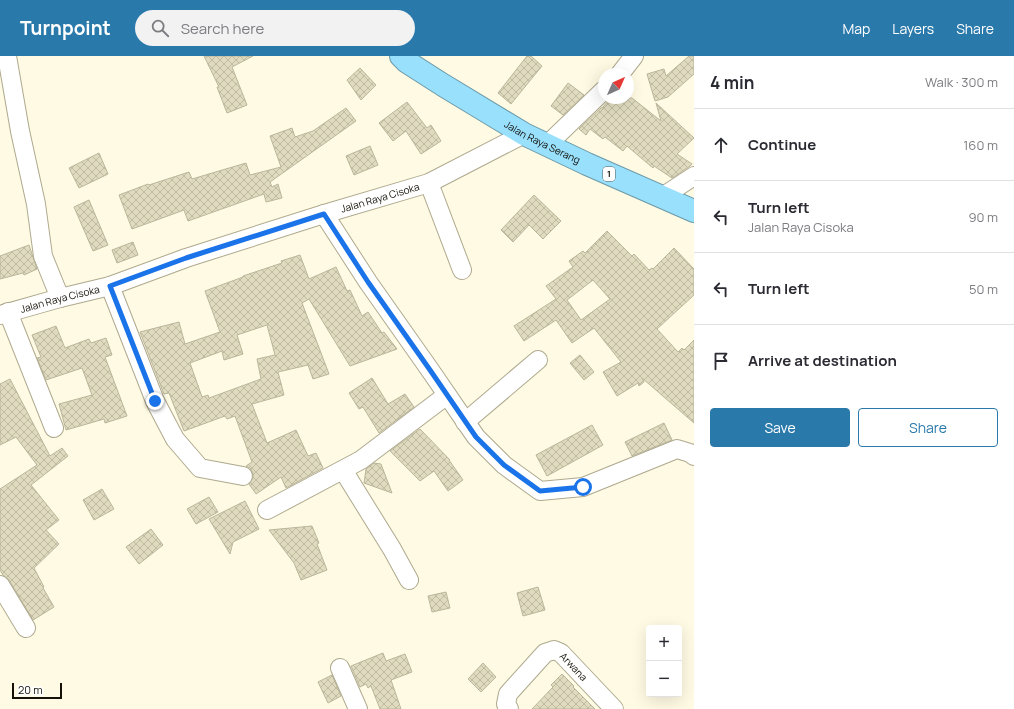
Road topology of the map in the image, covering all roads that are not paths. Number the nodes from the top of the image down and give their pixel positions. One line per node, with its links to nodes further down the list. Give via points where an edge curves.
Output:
1 (7, 56): 15 (street, via 36,204 43,256)
2 (401, 56): 6 (highway, Jalan Raya Serang / 1)
3 (634, 56): 4 (street)
4 (625, 68)
5 (598, 96): 7 (street)
6 (524, 134): 7 (highway, Jalan Raya Serang / 1); 9 (street, Jalan Raya Cisoka)
7 (547, 145): 10 (highway, Jalan Raya Serang / 1)
8 (694, 176): 10 (street)
9 (429, 183): 12 (street, Jalan Raya Cisoka); 13 (street)
10 (662, 197): 11 (highway, Jalan Raya Serang / 1)
11 (694, 211)
12 (324, 214): 14 (street, Jalan Raya Cisoka, via 186,258); 18 (street)
13 (462, 270)
14 (110, 286): 15 (street, Jalan Raya Cisoka); 23 (street, via 155,401 174,440 200,468)
15 (60, 298): 16 (street, Jalan Raya Cisoka)
16 (4, 313): 20 (street)
17 (538, 360): 19 (street)
18 (447, 395): 19 (street); 22 (street, via 372,453)
19 (465, 422): 21 (street, via 504,465 540,491 583,487 677,449)
20 (54, 428)
21 (693, 453)
22 (343, 470): 24 (street); 25 (street)
23 (243, 476)
24 (267, 510)
25 (409, 580)
26 (0, 585): 27 (street)
27 (26, 628)
28 (340, 668): 29 (street)
29 (358, 709)
30 (509, 709): 31 (street, Arwana, via 506,704 508,694 545,653 554,650 561,653)
31 (614, 709)

